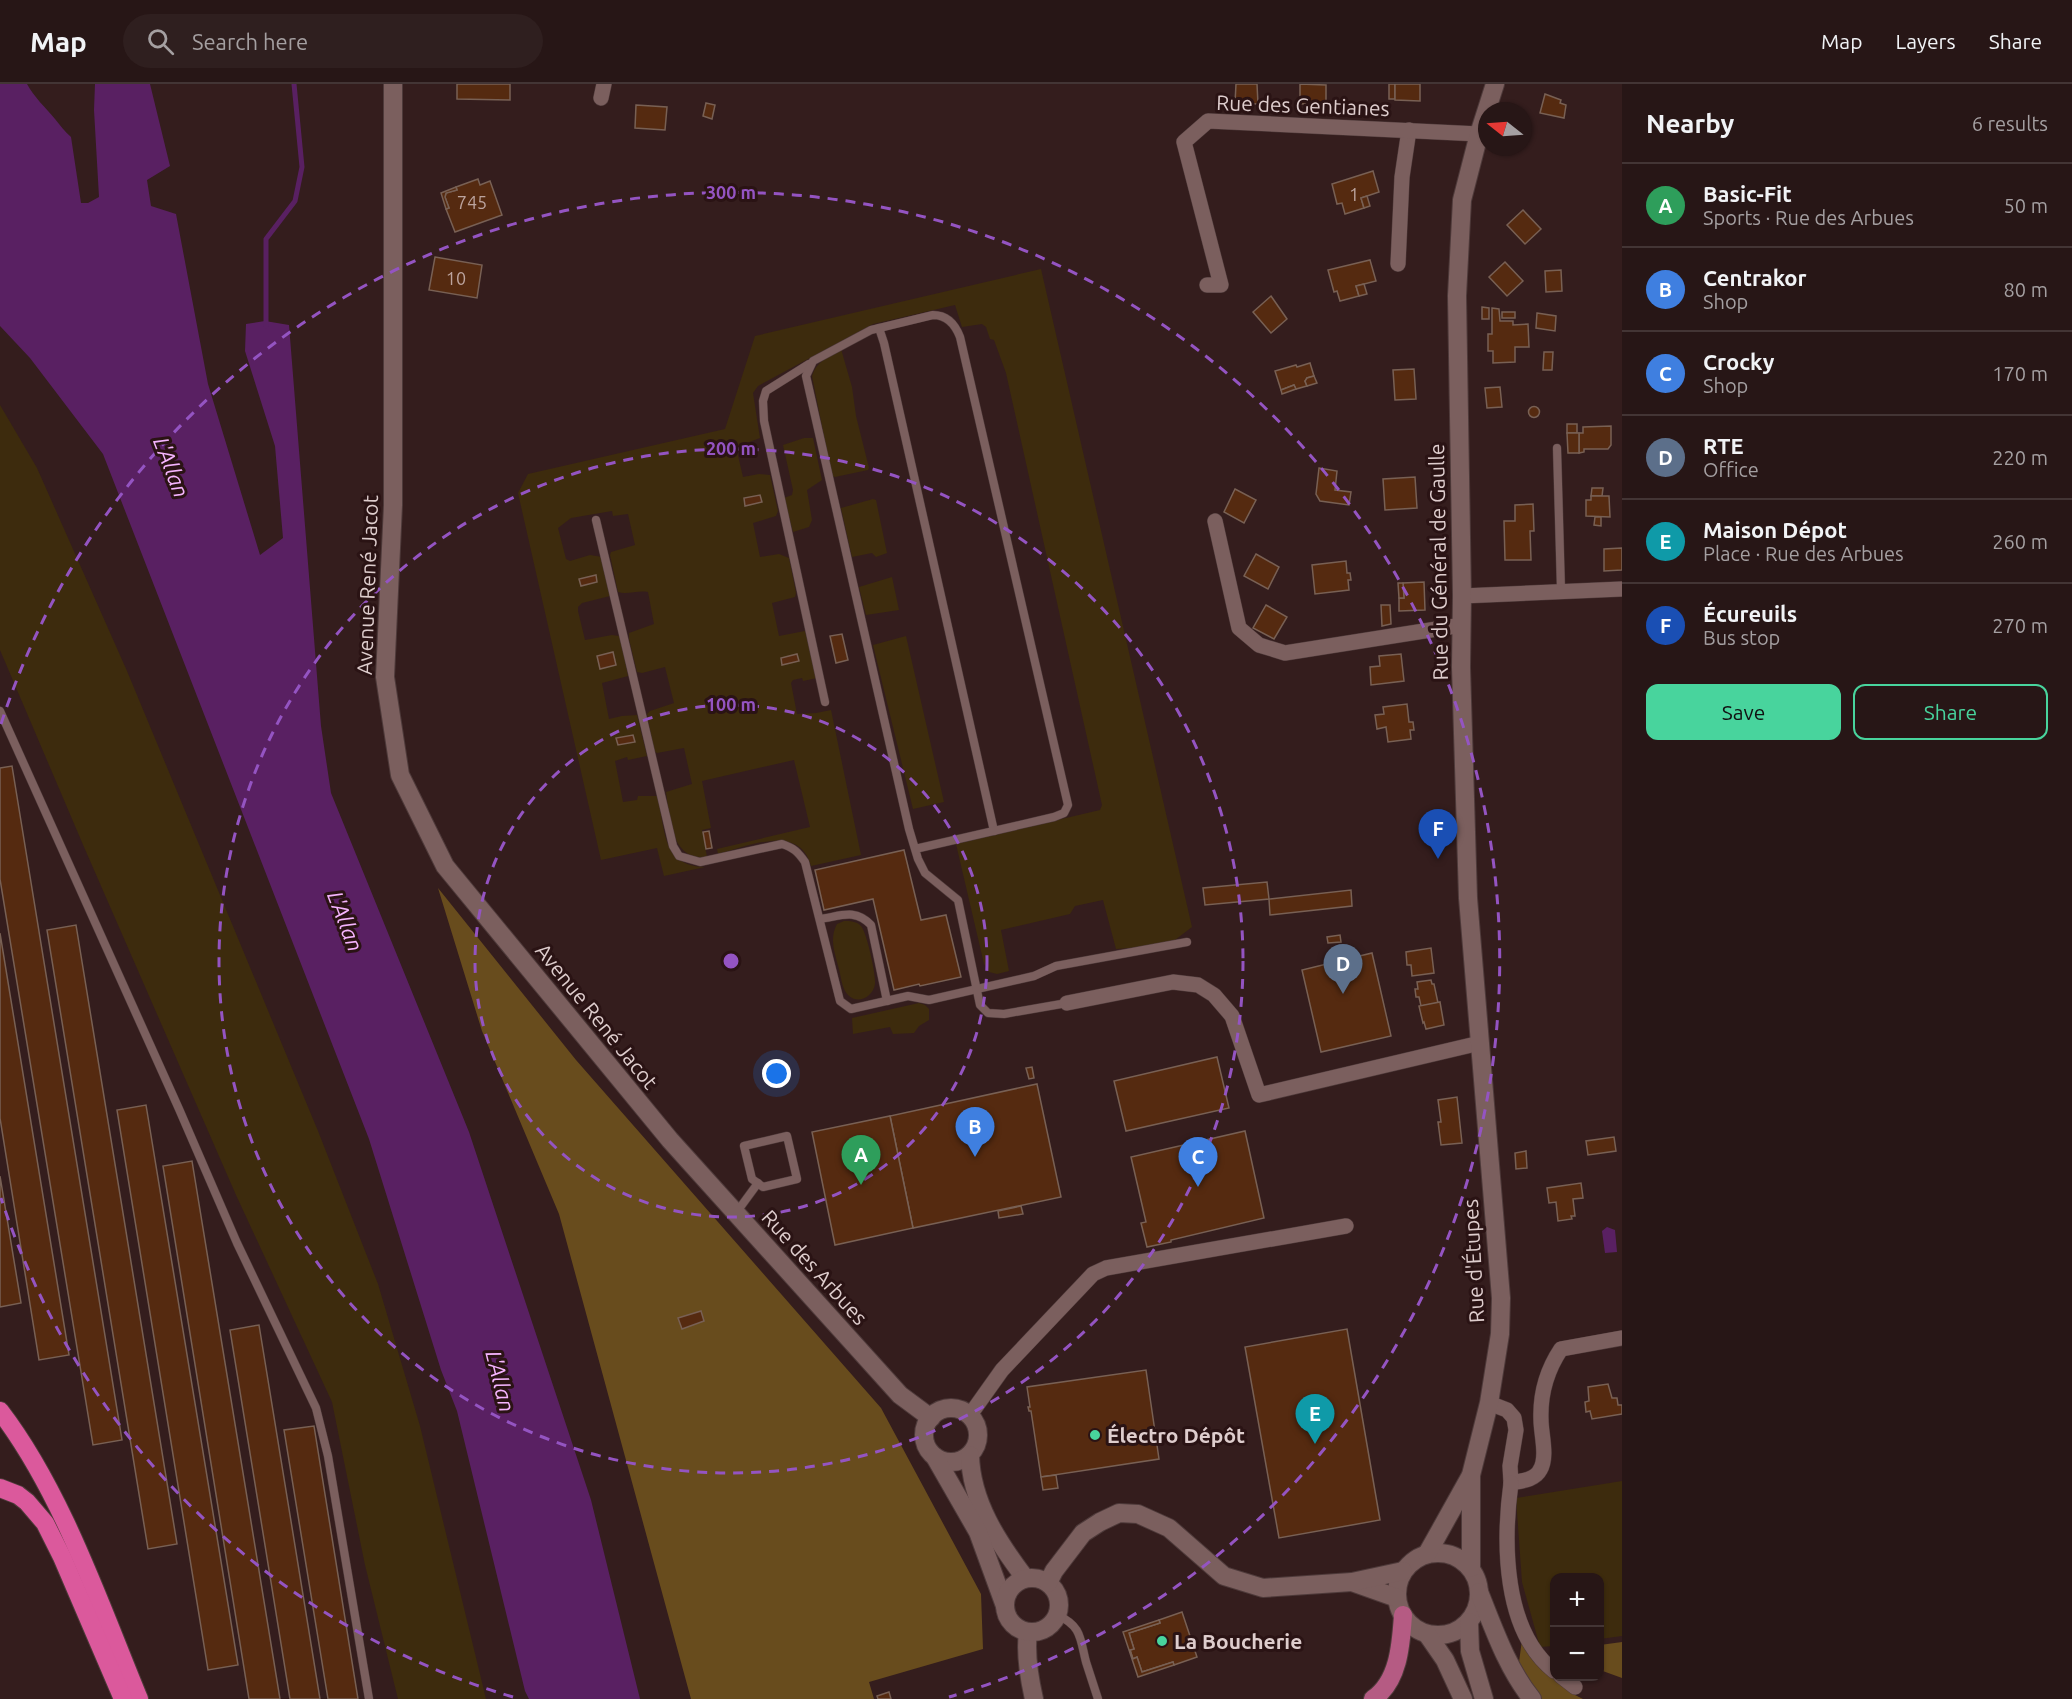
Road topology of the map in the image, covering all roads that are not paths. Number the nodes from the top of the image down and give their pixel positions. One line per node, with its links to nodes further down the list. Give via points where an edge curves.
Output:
1 (393, 84): 28 (main road, Avenue René Jacot, via 393,506 385,677 400,775 445,866)
2 (1495, 84): 3 (main road, Rue du Général de Gaulle)
3 (1489, 102)
4 (1410, 130): 5 (street, Rue des Gentianes); 7 (street, Rue des Gentianes, via 1402,177); 8 (street, Rue des Gentianes, via 1208,121 1184,142 1221,285)
5 (1478, 134)
6 (1478, 138): 16 (main road, Rue du Général de Gaulle, via 1462,200 1457,296)
7 (1398, 264)
8 (1207, 285)
9 (879, 328): 10 (lane); 20 (lane); 20 (lane, via 933,315 940,315 956,326 1068,805 1064,813 1054,817)
10 (813, 361): 18 (lane, via 766,392 763,401 764,421); 21 (lane, via 806,376)
11 (1557, 448): 15 (lane)
12 (596, 520): 22 (lane, via 673,846 679,856 700,862 782,844 792,848 805,862)
13 (1215, 521): 17 (street, via 1239,628 1259,645 1285,653)
14 (1622, 589): 15 (street)
15 (1561, 590): 16 (street)
16 (1462, 596): 17 (main road, Rue du Général de Gaulle)
17 (1462, 625): 27 (main road, Rue du Général de Gaulle, via 1468,898)
18 (825, 702)
19 (0, 711): 60 (lane, via 237,1243 316,1408 328,1456)
20 (994, 831): 21 (lane)
21 (915, 849): 24 (lane, via 925,873 958,900)
22 (820, 920): 25 (lane, via 852,914 862,916 871,925); 25 (lane, via 840,1001 851,1009)
23 (1187, 942): 24 (lane, via 1056,966 1034,976)
24 (976, 990): 25 (lane, via 929,1000 908,996); 26 (lane, via 980,1005 988,1013 1004,1014)
25 (887, 1001)
26 (1067, 1003): 27 (street, via 1173,982 1198,985 1214,995 1233,1016 1259,1095)
27 (1480, 1043): 33 (main road, Rue d'Étupes, via 1501,1298 1500,1334)
28 (670, 1140): 30 (main road, Rue des Arbues)
29 (758, 1183): 29 (lane, via 752,1179 744,1146 787,1136 797,1179 763,1187); 30 (lane)
30 (736, 1213): 36 (main road, Rue des Arbues, via 900,1395)
31 (1346, 1226): 35 (street, via 1106,1268 1093,1274 1002,1370)
32 (1622, 1338): 40 (street, via 1561,1349 1544,1386 1540,1470 1531,1478)
33 (1489, 1403): 39 (main road, Rue d'Étupes); 40 (street, via 1507,1410 1514,1418)
34 (0, 1411): 59 (highway, via 16,1431 59,1509)
35 (969, 1415): 36 (main road, via 950,1408); 37 (main road, via 975,1422 978,1440)
36 (931, 1418): 38 (main road, via 924,1434)
37 (970, 1455): 38 (main road, via 953,1462); 45 (main road, via 970,1468 991,1527)
38 (935, 1457): 49 (main road, via 978,1532)
39 (1471, 1475): 42 (main road, Rue d'Étupes); 43 (main road, Rue d'Étupes)
40 (1511, 1483): 55 (street, via 1507,1550 1512,1597 1526,1636)
41 (0, 1488): 58 (highway, via 18,1495 45,1523)
42 (1427, 1554): 43 (main road, via 1451,1554); 44 (main road)
43 (1471, 1568): 48 (main road)
44 (1403, 1571): 47 (main road); 50 (main road, via 1398,1584)
45 (1025, 1578): 46 (main road); 49 (main road, via 1010,1588)
46 (1048, 1582): 47 (main road, via 1083,1533 1119,1513 1138,1514 1169,1528 1224,1576 1263,1588); 51 (main road, via 1059,1597)
47 (1352, 1582): 50 (main road)
48 (1479, 1592): 52 (main road, via 1479,1603); 66 (main road, via 1518,1682)
49 (1005, 1606): 53 (main road, via 1012,1623)
50 (1400, 1606): 54 (main road, via 1409,1623); 63 (main road, via 1401,1644 1395,1669 1383,1692)
51 (1058, 1616): 53 (main road, via 1045,1629); 62 (lane, via 1081,1635)
52 (1469, 1622): 54 (main road, via 1449,1634); 65 (main road, via 1470,1651)
53 (1028, 1632): 61 (main road, via 1026,1645)
54 (1427, 1634): 64 (main road)
55 (1550, 1668)
56 (1566, 1681): 57 (street)
57 (1575, 1688)
58 (123, 1699)
59 (139, 1699)
60 (369, 1699)
61 (1035, 1699)
62 (1098, 1699)
63 (1373, 1699)
64 (1463, 1699)
65 (1484, 1699)
66 (1532, 1699)

